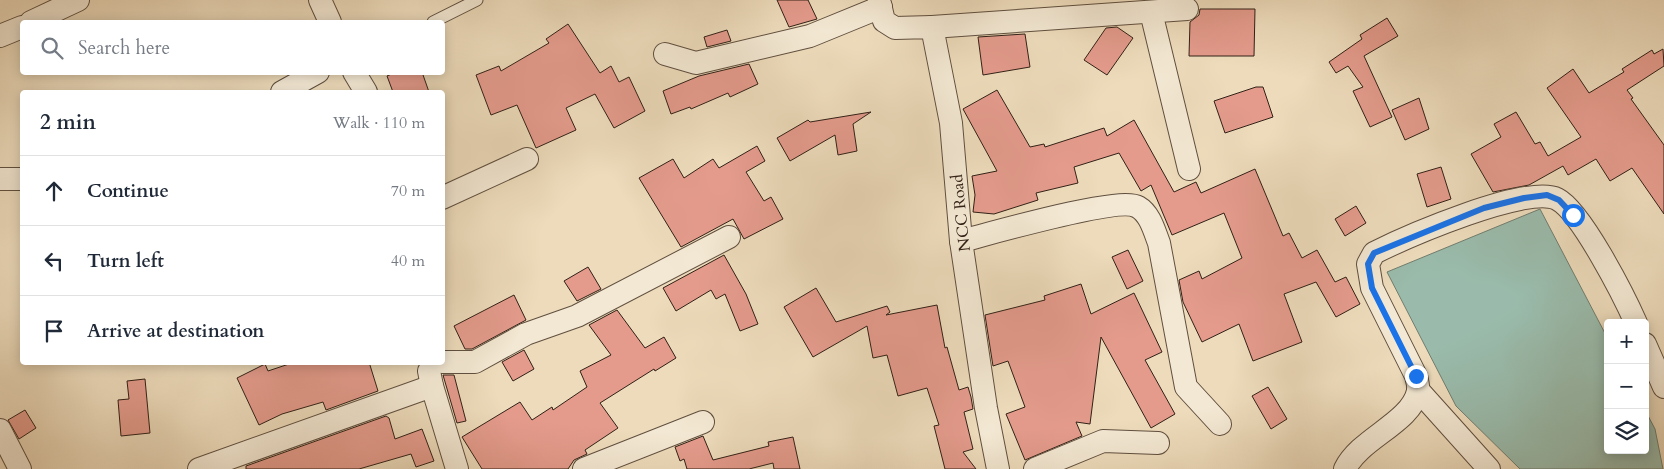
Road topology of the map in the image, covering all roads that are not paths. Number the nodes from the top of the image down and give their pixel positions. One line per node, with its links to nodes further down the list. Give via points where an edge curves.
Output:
1 (78, 0): 7 (street)
2 (320, 0): 8 (street)
3 (477, 0): 9 (lane)
4 (880, 4): 10 (street, via 884,21 895,28); 13 (street, via 810,36 696,63)
5 (1187, 9): 6 (street)
6 (1151, 12): 10 (street); 19 (street)
7 (35, 20)
8 (329, 20)
9 (437, 20)
10 (932, 27): 24 (street, NCC Road, via 951,123)
11 (20, 28): 12 (street)
12 (0, 36)
13 (665, 54)
14 (313, 75): 16 (street)
15 (356, 75): 17 (street)
16 (286, 90)
17 (365, 90)
18 (527, 160): 22 (street)
19 (1189, 169)
20 (0, 179): 21 (street)
21 (20, 179)
22 (445, 197)
23 (728, 237): 27 (street, via 577,316 526,334 476,362)
24 (961, 241): 33 (street, via 1078,212 1122,204 1138,206 1150,220 1159,242 1186,387); 40 (street, NCC Road)
25 (1634, 319): 31 (street, via 1620,286 1573,215 1559,200 1547,195 1484,208 1374,253 1368,264 1372,288 1416,376)
26 (1649, 353): 30 (street)
27 (445, 362)
28 (428, 365): 29 (street)
29 (432, 386): 37 (street); 38 (street)
30 (1664, 386)
31 (1418, 390): 42 (street, via 1410,408 1356,452); 43 (street)
32 (703, 422): 39 (street)
33 (1220, 424)
34 (0, 430): 36 (street)
35 (1158, 443): 41 (street, via 1103,441)
36 (20, 469)
37 (199, 469)
38 (456, 469)
39 (584, 469)
40 (998, 469)
41 (1036, 469)
42 (1345, 469)
43 (1489, 469)

